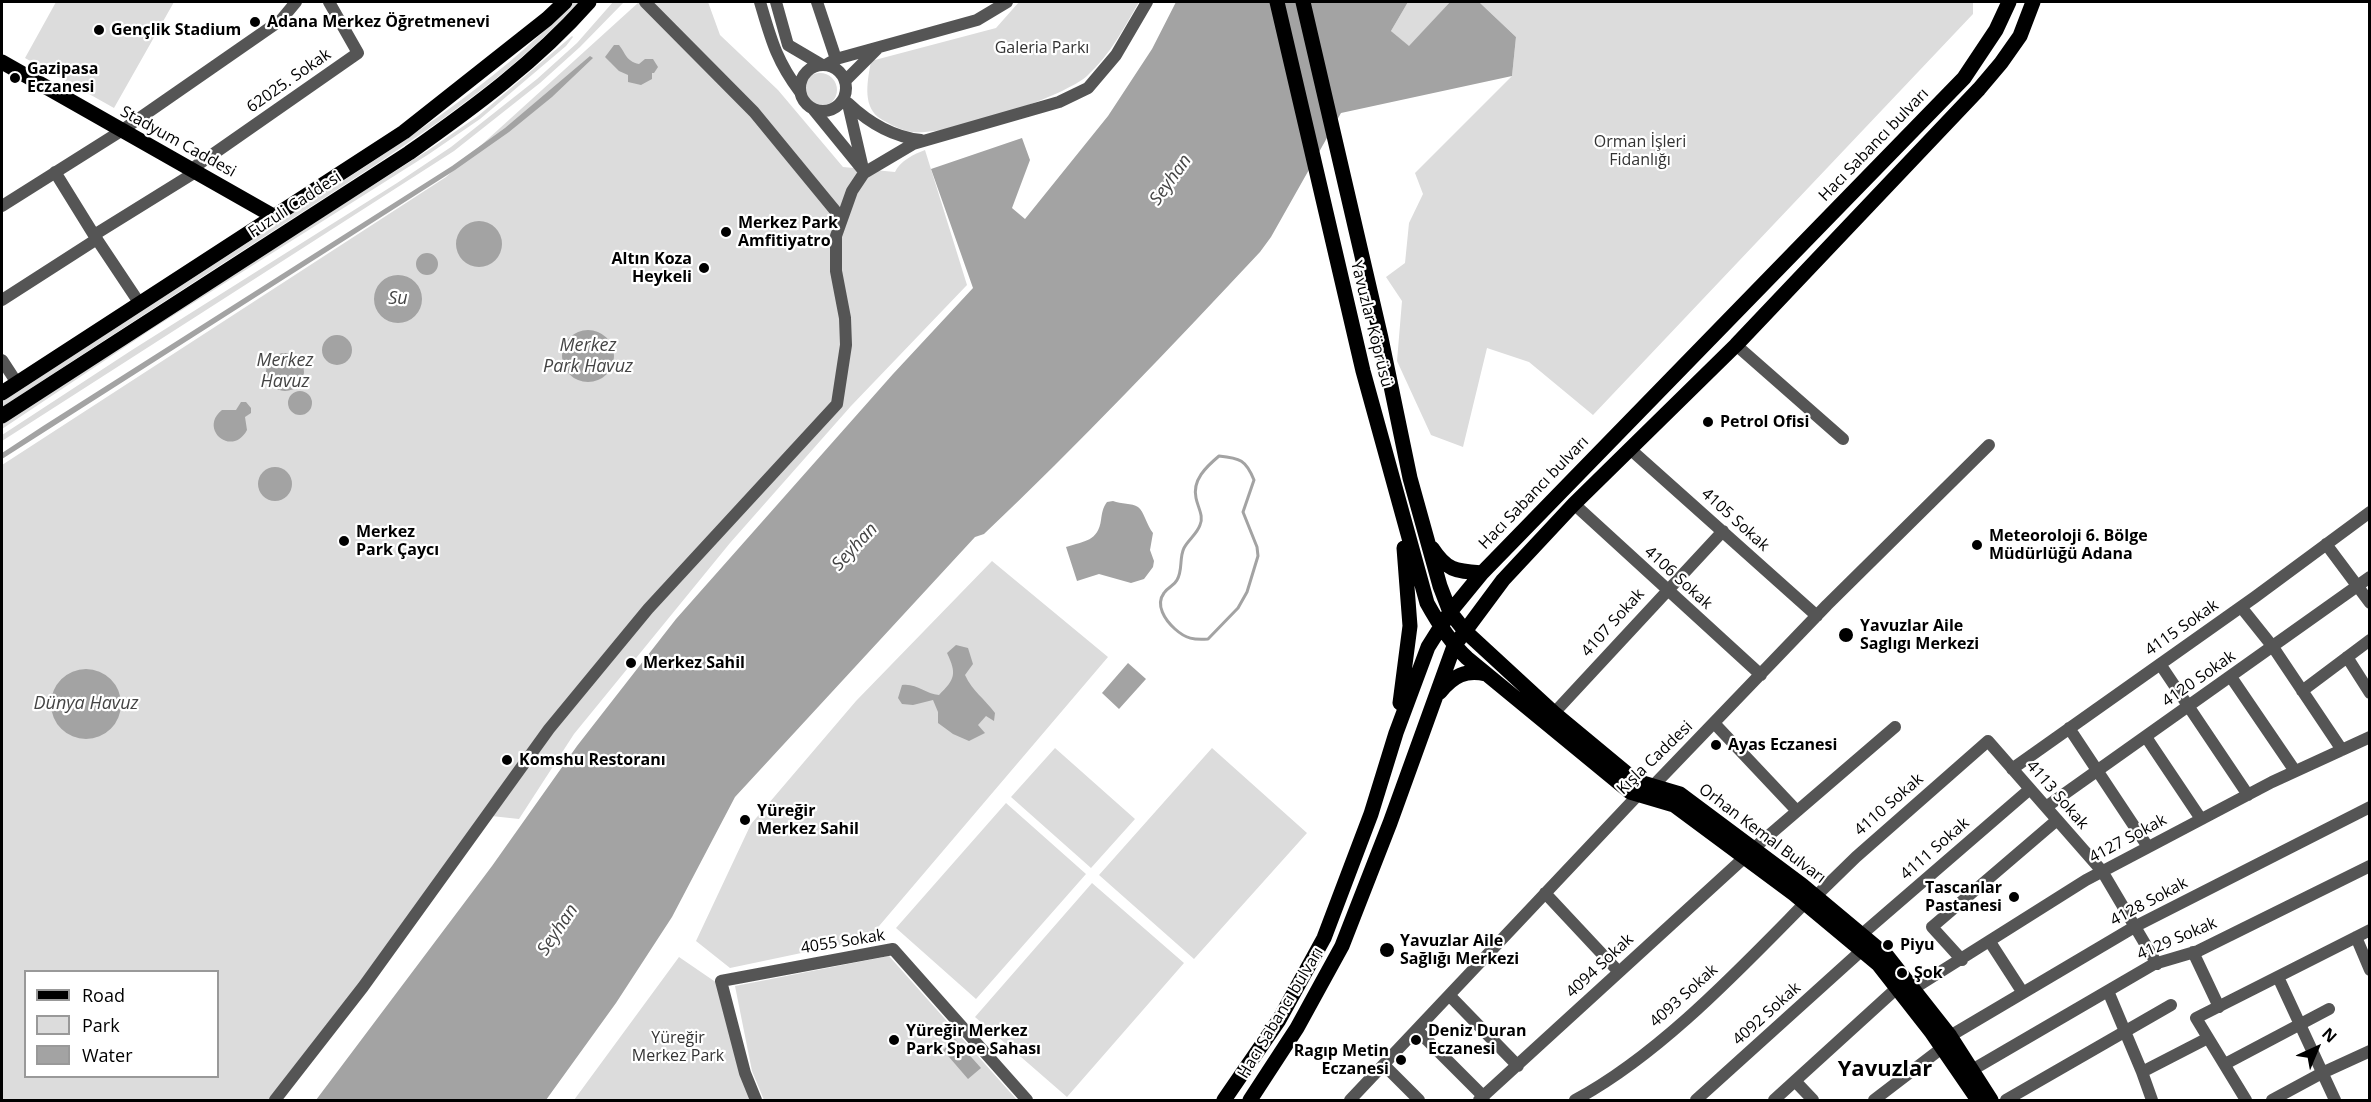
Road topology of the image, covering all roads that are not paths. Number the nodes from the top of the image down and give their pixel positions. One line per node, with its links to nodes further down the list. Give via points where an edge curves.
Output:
1 (296, 2): 22 (street, via 281,20)
2 (329, 2): 26 (street, 62025. Sokak, via 358,53 196,166)
3 (566, 2): 28 (main road, Fuzuli Caddesi, via 404,132)
4 (589, 2): 37 (main road, Fuzuli Caddesi, via 561,33 453,122)
5 (645, 2): 29 (street, via 754,112)
6 (760, 2): 19 (street, via 783,70)
7 (776, 2): 17 (street, via 788,45 800,55)
8 (817, 2): 17 (street)
9 (1008, 2): 15 (street, via 977,20)
10 (1147, 2): 23 (street, via 1116,56 1088,88 1059,102)
11 (1277, 2): 41 (main road, Yavuzlar Köprüsü, via 1363,371)
12 (1303, 2): 45 (main road, Yavuzlar Köprüsü)
13 (2009, 2): 47 (main road, Hacı Sabancı bulvarı, via 1965,78)
14 (2033, 2): 33 (main road, Hacı Sabancı bulvarı, via 2020,36 1994,72)
15 (880, 46): 17 (street); 18 (street)
16 (2, 62): 22 (main road, Stadyum Caddesi)
17 (828, 63): 18 (street); 19 (street, via 807,70)
18 (846, 85): 20 (street); 21 (street, via 841,103 835,108)
19 (800, 92): 21 (street)
20 (848, 103): 23 (street, via 866,119 906,139); 25 (street)
21 (813, 109): 25 (street)
22 (121, 131): 24 (street); 26 (main road, Stadyum Caddesi)
23 (925, 141): 25 (street)
24 (56, 172): 27 (street); 30 (street)
25 (864, 172): 29 (street)
26 (194, 173): 28 (main road, Stadyum Caddesi); 30 (street)
27 (2, 206)
28 (275, 217): 32 (main road, Fuzuli Caddesi)
29 (842, 219): 130 (street, via 836,237 836,271 846,345 837,404 648,609 549,729 363,987)
30 (95, 237): 31 (street); 32 (street)
31 (2, 300)
32 (140, 304): 35 (main road, Fuzuli Caddesi)
33 (1736, 345): 38 (street); 40 (main road, Hacı Sabancı bulvarı)
34 (2, 360): 35 (street)
35 (17, 383): 36 (main road, Fuzuli Caddesi)
36 (2, 393)
37 (2, 416)
38 (1844, 439)
39 (1989, 445): 54 (street, Kışla Caddesi)
40 (1630, 449): 42 (main road, Hacı Sabancı bulvarı); 44 (street, 4105 Sokak)
41 (1398, 497): 55 (main road, Yavuzlar Köprüsü, via 1426,603); 73 (main road, via 1410,626)
42 (1575, 504): 50 (street, 4106 Sokak); 56 (main road, Hacı Sabancı bulvarı, via 1503,580)
43 (2370, 512): 46 (street, 4115 Sokak)
44 (1723, 531): 50 (street, 4107 Sokak); 54 (street, 4105 Sokak)
45 (1427, 541): 47 (main road, via 1448,568); 53 (main road, Yavuzlar Köprüsü)
46 (2326, 544): 49 (street); 52 (street, 4115 Sokak)
47 (1482, 573): 53 (main road, Hacı Sabancı bulvarı)
48 (2370, 577): 49 (street, 4120 Sokak)
49 (2357, 586): 51 (street); 59 (street, 4120 Sokak)
50 (1666, 590): 63 (street, 4106 Sokak); 69 (street, 4107 Sokak)
51 (2370, 603)
52 (2241, 607): 59 (street); 61 (street, 4115 Sokak)
53 (1450, 612): 55 (main road, Hacı Sabancı bulvarı); 56 (main road, Orhan Kemal Bulvarı)
54 (1817, 616): 63 (street, Kışla Caddesi)
55 (1440, 626): 58 (main road, Yavuzlar Köprüsü); 73 (main road, Hacı Sabancı bulvarı, via 1428,647)
56 (1466, 631): 58 (main road, Hacı Sabancı bulvarı); 69 (main road, Orhan Kemal Bulvarı)
57 (2370, 640): 60 (street)
58 (1454, 646): 62 (main road, Orhan Kemal Bulvarı); 67 (main road, Hacı Sabancı bulvarı)
59 (2273, 647): 64 (street, 4120 Sokak); 65 (street)
60 (2347, 657): 65 (street); 66 (street)
61 (2160, 664): 68 (street); 72 (street, 4115 Sokak)
62 (1487, 674): 67 (main road, via 1462,673); 83 (main road, Orhan Kemal Bulvarı, via 1630,792)
63 (1761, 675): 70 (street, Kışla Caddesi)
64 (2231, 677): 68 (street, 4120 Sokak); 80 (street)
65 (2302, 691): 77 (street)
66 (2370, 693)
67 (1434, 699): 134 (main road, Hacı Sabancı bulvarı, via 1342,946 1297,1028)
68 (2189, 706): 74 (street, 4120 Sokak); 84 (street)
69 (1554, 713): 81 (main road, Orhan Kemal Bulvarı, via 1636,781)
70 (1714, 723): 81 (street, Kışla Caddesi); 87 (street)
71 (1895, 728): 87 (street, 4094 Sokak)
72 (2069, 729): 78 (street, 4115 Sokak); 79 (street)
73 (1396, 733): 133 (main road, Hacı Sabancı bulvarı, via 1371,814 1324,938 1279,1020)
74 (2146, 737): 79 (street, 4120 Sokak); 88 (street)
75 (2370, 737): 77 (street, 4127 Sokak)
76 (1988, 741): 78 (street, 4113 Sokak); 95 (street, 4110 Sokak)
77 (2342, 750): 80 (street, 4127 Sokak)
78 (2012, 769): 82 (street, 4113 Sokak)
79 (2098, 770): 85 (street, 4120 Sokak); 90 (street)
80 (2295, 771): 84 (street, 4127 Sokak)
81 (1653, 786): 83 (street, Kışla Caddesi); 91 (main road, Orhan Kemal Bulvarı, via 1680,794)
82 (2030, 789): 85 (street, 4113 Sokak); 100 (street, 4111 Sokak)
83 (1639, 794): 91 (main road, Orhan Kemal Bulvarı, via 1674,805); 94 (street, Kışla Caddesi)
84 (2248, 795): 88 (street, 4127 Sokak)
85 (2046, 807): 89 (street, 4113 Sokak)
86 (2370, 807): 96 (street, 4128 Sokak)
87 (1797, 811): 91 (street, 4094 Sokak)
88 (2201, 819): 90 (street, 4127 Sokak)
89 (2057, 820): 93 (street, 4113 Sokak); 102 (street, via 1932,927)
90 (2148, 847): 93 (street, 4127 Sokak)
91 (1749, 853): 95 (main road, Orhan Kemal Bulvarı); 104 (street, 4094 Sokak)
92 (2370, 866): 101 (street, 4129 Sokak)
93 (2102, 871): 96 (street, 4113 Sokak); 99 (street, 4127 Sokak)
94 (1545, 893): 104 (street); 111 (street, Kışla Caddesi)
95 (1810, 900): 100 (main road, Orhan Kemal Bulvarı); 137 (street, 4093 Sokak, via 1669,1033 1607,1083)
96 (2136, 926): 103 (street, 4113 Sokak); 110 (street, 4128 Sokak)
97 (2370, 930): 98 (street)
98 (2356, 937): 105 (street); 106 (street)
99 (1990, 942): 102 (street, 4127 Sokak); 110 (street)
100 (1861, 943): 107 (main road, Orhan Kemal Bulvarı); 108 (main road, Orhan Kemal Bulvarı, via 1887,956); 138 (street, 4092 Sokak)
101 (2193, 952): 103 (street, 4129 Sokak); 113 (street)
102 (1962, 960): 108 (street, 4127 Sokak)
103 (2157, 963): 109 (street, 4129 Sokak)
104 (1618, 970): 123 (street, 4094 Sokak)
105 (2370, 970)
106 (2278, 977): 113 (street); 115 (street)
107 (1897, 988): 119 (main road, Orhan Kemal Bulvarı); 127 (street)
108 (1913, 989): 119 (main road, Orhan Kemal Bulvarı)
109 (2108, 991): 117 (street); 124 (street, 4129 Sokak)
110 (2023, 993): 119 (street, 4128 Sokak)
111 (1450, 996): 116 (street, Kışla Caddesi); 123 (street)
112 (2172, 1005): 117 (street)
113 (2219, 1007): 118 (street, via 2196,1018)
114 (2329, 1009): 115 (street)
115 (2300, 1024): 121 (street); 126 (street)
116 (1417, 1030): 122 (street, Kışla Caddesi); 128 (street)
117 (2126, 1032): 125 (street); 143 (street)
118 (2208, 1038): 121 (street); 125 (street)
119 (1946, 1042): 124 (main road, Orhan Kemal Bulvarı); 129 (main road, Orhan Kemal Bulvarı); 141 (street, 4128 Sokak)
120 (2370, 1051): 126 (street)
121 (2225, 1064): 145 (street)
122 (1384, 1065): 135 (street, Kışla Caddesi); 136 (street)
123 (1518, 1066): 128 (street, 4094 Sokak)
124 (1972, 1070): 142 (main road, Orhan Kemal Bulvarı)
125 (2142, 1072): 144 (street)
126 (2322, 1073): 146 (street); 147 (street)
127 (1795, 1081): 139 (street); 140 (street)
128 (1481, 1099)
129 (1974, 1099)
130 (275, 1101)
131 (756, 1101): 132 (street, 4055 Sokak, via 721,981 893,949)
132 (1027, 1101)
133 (1224, 1101)
134 (1250, 1101)
135 (1350, 1101)
136 (1419, 1101)
137 (1575, 1101)
138 (1696, 1101)
139 (1774, 1101)
140 (1814, 1101)
141 (1874, 1101)
142 (1991, 1101)
143 (2006, 1101)
144 (2152, 1101)
145 (2246, 1101)
146 (2272, 1101)
147 (2335, 1101)

